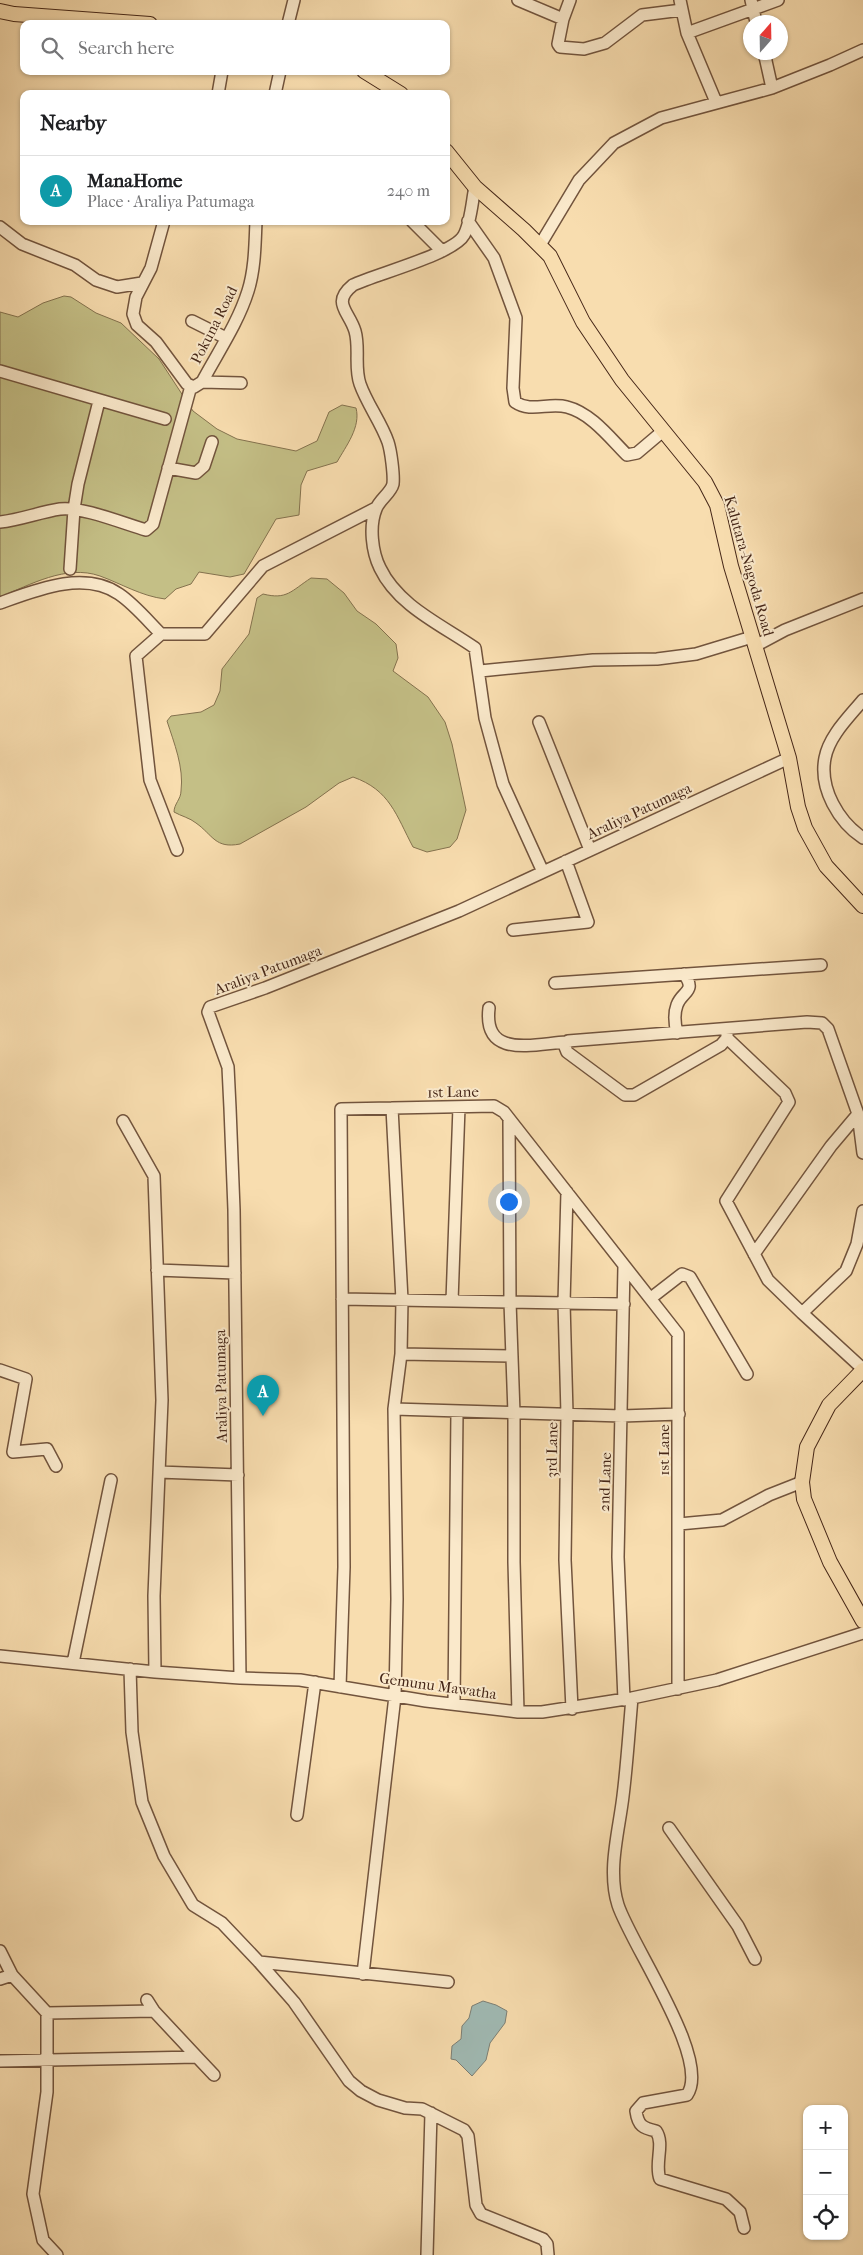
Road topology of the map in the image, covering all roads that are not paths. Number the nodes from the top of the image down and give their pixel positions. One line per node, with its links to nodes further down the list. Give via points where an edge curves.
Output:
1 (294, 0): 10 (street)
2 (518, 0): 8 (street)
3 (570, 0): 8 (street)
4 (778, 0): 5 (street)
5 (752, 4): 11 (street)
6 (681, 5): 8 (street, via 642,15 605,43 584,48 560,47); 11 (street)
7 (0, 11): 9 (main road)
8 (563, 19)
9 (96, 20)
10 (289, 20)
11 (687, 33): 21 (street)
12 (863, 50): 17 (street)
13 (766, 60): 17 (street)
14 (221, 75): 18 (street)
15 (279, 75): 19 (street)
16 (370, 75): 20 (main road)
17 (772, 88): 21 (street)
18 (219, 90)
19 (276, 90)
20 (395, 90)
21 (716, 102): 29 (street, via 661,118 614,144 579,180)
22 (450, 156): 23 (main road, Kalutara-Nagoda Road)
23 (474, 186): 24 (street); 29 (main road, Kalutara-Nagoda Road)
24 (468, 220): 30 (street, via 464,235); 40 (street, via 494,258 516,318 515,402 522,407 567,407 584,414 627,454 637,452)
25 (163, 225): 31 (street, via 151,268)
26 (256, 225): 33 (street, Pokuna Road, via 249,290)
27 (416, 225): 30 (street)
28 (0, 227): 31 (street, via 22,244 75,266 96,280 117,287)
29 (540, 245): 40 (main road, Kalutara-Nagoda Road, via 550,256 583,322 622,380)
30 (442, 252): 43 (street, via 353,285 342,299 355,331 360,384 383,428 391,456 393,485)
31 (142, 283): 37 (street, via 133,314 137,325 156,342)
32 (192, 321): 33 (street)
33 (226, 338): 35 (street, Pokuna Road)
34 (0, 371): 38 (street)
35 (202, 382): 36 (street); 37 (street)
36 (240, 383)
37 (191, 386): 42 (street)
38 (99, 401): 39 (street); 44 (street)
39 (165, 419)
40 (663, 431): 50 (main road, Kalutara-Nagoda Road, via 706,482 717,505)
41 (212, 442): 42 (street, via 204,466 196,473)
42 (168, 468): 44 (street, via 153,524 146,530)
43 (376, 508): 49 (street, via 263,566 205,634); 51 (street, via 373,546 389,584 419,611 475,648)
44 (74, 509): 45 (street); 46 (street)
45 (0, 522)
46 (70, 569)
47 (863, 599): 50 (street)
48 (0, 602): 49 (street, via 40,589 85,582 105,586 120,594)
49 (161, 634): 56 (street, via 136,656 150,780)
50 (754, 642): 51 (street, via 657,659 593,660); 54 (main road, Kalutara-Nagoda Road)
51 (480, 671): 59 (street, via 485,718 503,784)
52 (863, 700): 55 (street, via 837,732 825,757 825,776 838,816)
53 (539, 722): 57 (street)
54 (789, 758): 57 (street, Araliya Patumaga); 60 (main road, Kalutara-Nagoda Road, via 798,807 816,850 826,866)
55 (863, 838)
56 (177, 850)
57 (590, 850): 58 (street, Araliya Patumaga)
58 (566, 862): 59 (street, Araliya Patumaga); 61 (street, via 588,922)
59 (543, 872): 80 (street, Araliya Patumaga, via 459,911 210,1007 208,1012 228,1067)
60 (863, 906)
61 (513, 930)
62 (821, 964): 63 (street)
63 (684, 974): 64 (street); 66 (street, via 689,988 676,1007)
64 (555, 983)
65 (488, 1008): 68 (street, via 487,1020 496,1040 507,1046)
66 (677, 1033): 67 (street); 68 (street)
67 (727, 1033): 68 (street, via 721,1045 634,1095 625,1095 567,1052); 71 (street, via 807,1022 822,1023 828,1029); 77 (street, via 785,1093 789,1102 726,1201)
68 (566, 1042)
69 (459, 1107): 70 (street, 1st Lane); 72 (street, 1st Lane, via 494,1106); 84 (street)
70 (392, 1108): 82 (street, 1st Lane, via 341,1109); 83 (street)
71 (858, 1114): 74 (street); 77 (street, via 831,1146)
72 (509, 1119): 75 (street, 1st Lane); 85 (street)
73 (123, 1121): 79 (street, via 154,1176)
74 (863, 1153)
75 (567, 1192): 78 (street, 1st Lane); 86 (street, 3rd Lane)
76 (863, 1211): 88 (street, via 857,1244 846,1271)
77 (754, 1254): 88 (street, via 768,1280)
78 (624, 1266): 81 (street, 1st Lane); 87 (street, 2nd Lane)
79 (157, 1270): 80 (street); 101 (street, via 162,1400)
80 (235, 1273): 102 (street, Araliya Patumaga)
81 (651, 1298): 93 (street, via 682,1274 690,1276); 98 (street, 1st Lane, via 678,1334)
82 (342, 1299): 83 (street); 114 (street, 1st Lane, via 344,1567)
83 (402, 1300): 84 (street); 89 (street)
84 (452, 1302): 85 (street)
85 (510, 1302): 86 (street); 90 (street)
86 (564, 1303): 87 (street); 97 (street, 3rd Lane)
87 (624, 1304): 99 (street, 2nd Lane)
88 (802, 1313): 92 (street)
89 (401, 1354): 90 (street); 94 (street)
90 (512, 1356): 96 (street)
91 (0, 1370): 100 (street, via 26,1379 13,1452 47,1449)
92 (863, 1370): 104 (main road, via 829,1405 807,1447)
93 (747, 1374)
94 (394, 1409): 95 (street); 116 (street, via 398,1599)
95 (457, 1412): 96 (street); 118 (street)
96 (514, 1413): 97 (street); 120 (street)
97 (567, 1414): 99 (street); 119 (street, 3rd Lane, via 565,1560)
98 (679, 1414): 99 (street); 105 (street, 1st Lane)
99 (622, 1416): 117 (street, 2nd Lane, via 618,1557)
100 (56, 1466)
101 (159, 1472): 102 (street); 111 (street, via 154,1596)
102 (238, 1475): 112 (street, Araliya Patumaga)
103 (111, 1480): 109 (street)
104 (802, 1482): 105 (street, via 722,1520); 106 (main road, via 804,1499 830,1562)
105 (679, 1524): 115 (street, 1st Lane)
106 (863, 1621)
107 (863, 1633): 115 (street, Gemunu Mawatha, via 717,1680)
108 (0, 1656): 109 (street, Gemunu Mawatha)
109 (73, 1663): 110 (street, Gemunu Mawatha)
110 (130, 1669): 111 (street, Gemunu Mawatha); 125 (street, via 142,1802 164,1856 193,1905 222,1923)
111 (155, 1672): 112 (street, Gemunu Mawatha)
112 (240, 1678): 113 (street, Gemunu Mawatha)
113 (315, 1682): 114 (street, Gemunu Mawatha); 121 (street)
114 (340, 1687): 116 (street, Gemunu Mawatha)
115 (678, 1689): 117 (street, Gemunu Mawatha)
116 (395, 1696): 118 (street, Gemunu Mawatha); 126 (street)
117 (628, 1699): 119 (street, Gemunu Mawatha); 138 (street, 2nd Lane, via 623,1796 614,1872 618,1905 686,2043 693,2078 687,2095 644,2103 636,2111 637,2122 643,2128 656,2131 660,2137 657,2172 660,2179 726,2199 740,2212)
118 (454, 1704): 120 (street, Gemunu Mawatha)
119 (572, 1709): 120 (street, Gemunu Mawatha)
120 (518, 1712)
121 (297, 1815)
122 (669, 1828): 124 (street, via 738,1926)
123 (0, 1951): 127 (street)
124 (755, 1959)
125 (259, 1962): 126 (street); 137 (street, via 294,2002 355,2086 378,2100)
126 (363, 1974): 129 (street)
127 (12, 1975): 128 (street); 132 (street)
128 (0, 1979)
129 (448, 1982)
130 (147, 2000): 131 (street)
131 (154, 2011): 132 (street); 133 (street)
132 (47, 2013): 135 (street)
133 (197, 2057): 135 (street); 136 (street)
134 (0, 2061): 135 (street)
135 (48, 2061): 139 (street, via 33,2194 43,2240)
136 (214, 2076)
137 (431, 2113): 140 (street); 141 (street, via 464,2130 468,2136 482,2214 543,2239)
138 (744, 2228)
139 (57, 2255)
140 (427, 2255)
141 (548, 2255)

